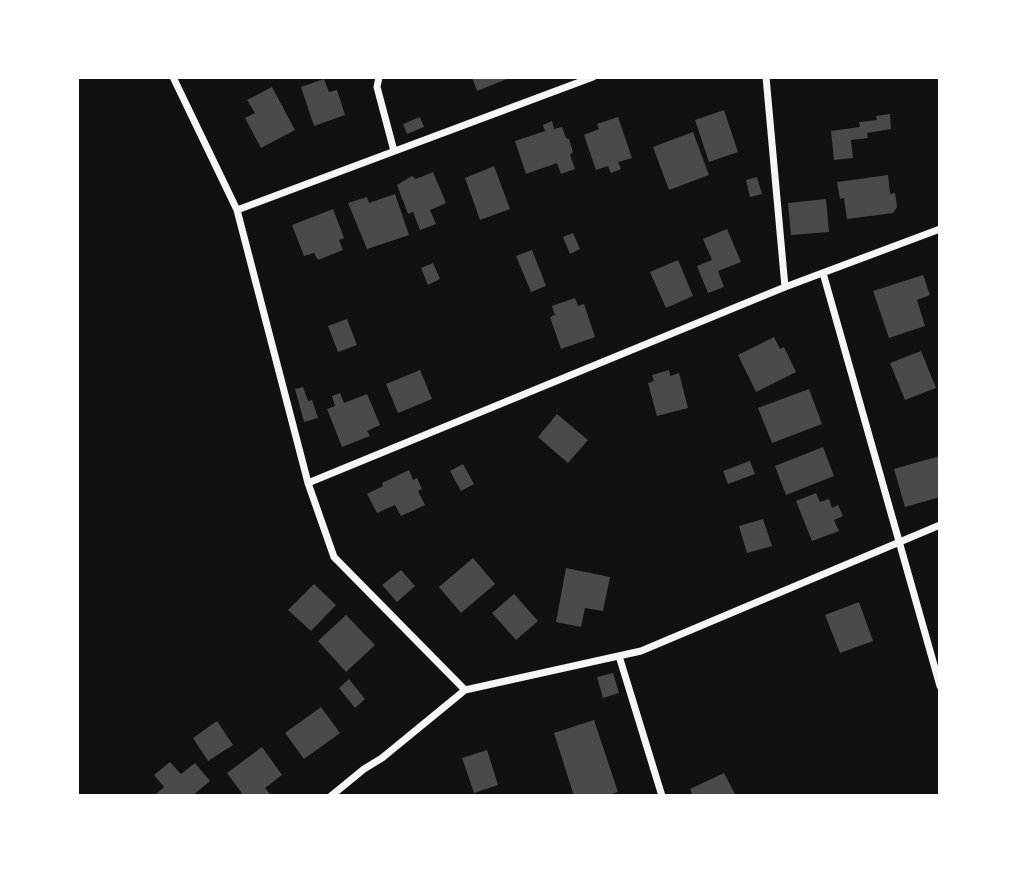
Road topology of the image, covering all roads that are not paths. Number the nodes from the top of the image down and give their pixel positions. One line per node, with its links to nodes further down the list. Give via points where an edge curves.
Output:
1 (173, 77): 6 (street)
2 (379, 77): 5 (street, via 377,87)
3 (593, 77): 5 (street)
4 (766, 77): 9 (street)
5 (394, 151): 6 (street)
6 (237, 210): 10 (street)
7 (940, 229): 8 (street)
8 (822, 273): 9 (street); 12 (street)
9 (785, 287): 10 (street)
10 (308, 482): 15 (street, via 334,557)
11 (940, 525): 12 (street)
12 (901, 542): 13 (street, via 642,651); 14 (street)
13 (619, 656): 15 (street); 17 (street)
14 (940, 686)
15 (465, 690): 16 (street)
16 (331, 796)
17 (662, 796)

